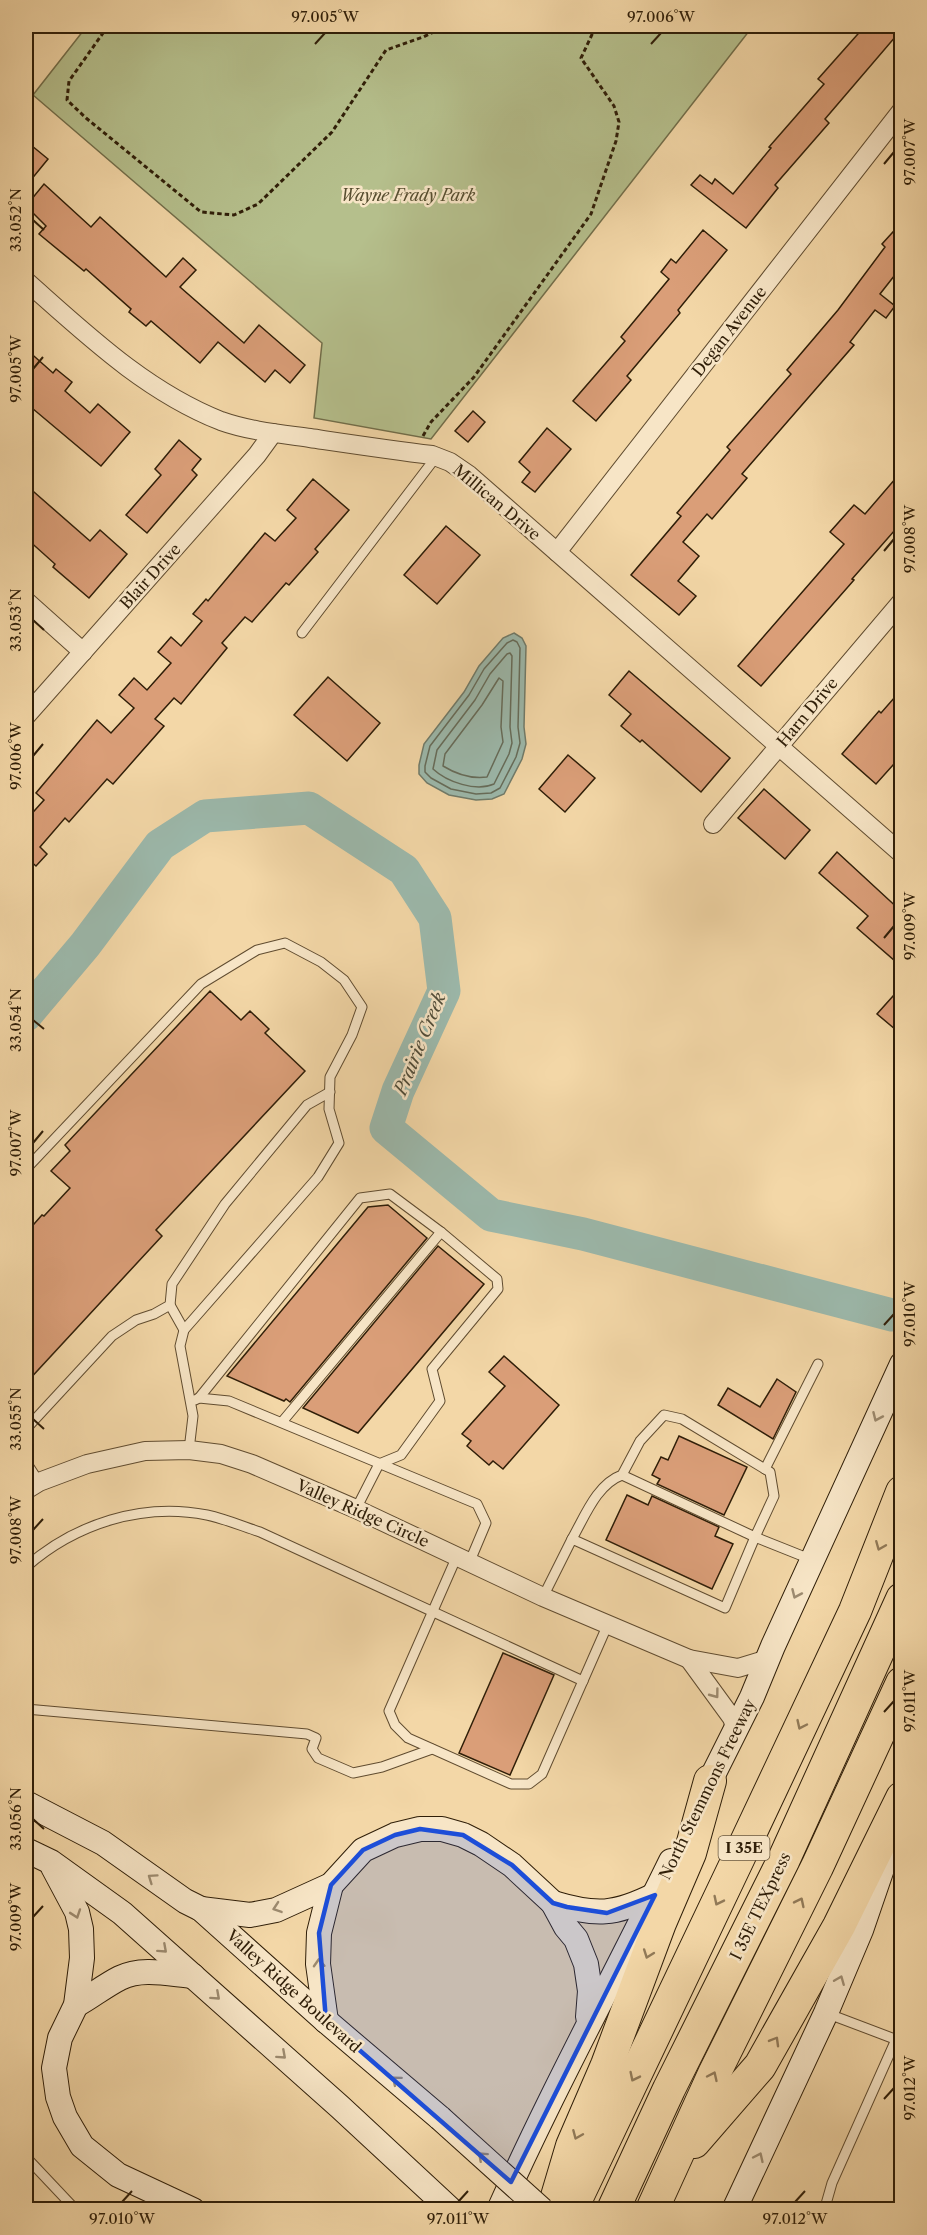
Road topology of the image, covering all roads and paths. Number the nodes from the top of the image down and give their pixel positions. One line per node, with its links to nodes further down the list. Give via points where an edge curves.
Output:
1 (108, 26): 2 (path, via 69,81 67,100 201,212 234,214 258,204 332,132 386,50)
2 (446, 26)
3 (596, 26): 7 (path, via 581,58 614,106 619,122 591,214 474,376 430,422)
4 (902, 110): 9 (street, Degan Avenue)
5 (26, 281): 6 (street, Millican Drive, via 98,344 174,399 223,421)
6 (273, 433): 7 (street, Millican Drive); 13 (street, Blair Drive)
7 (415, 453): 8 (street, Millican Drive)
8 (436, 457): 9 (street, Millican Drive, via 469,475); 12 (lane)
9 (557, 552): 15 (street, Millican Drive)
10 (26, 601): 13 (street)
11 (902, 601): 15 (street, Harn Drive)
12 (302, 633)
13 (83, 652): 14 (street, Blair Drive)
14 (26, 716)
15 (778, 747): 16 (street, Harn Drive); 17 (street, Millican Drive)
16 (713, 824)
17 (902, 854)
18 (330, 1092): 19 (lane, via 330,1077 362,1007 344,980 321,962 285,943 257,950 201,984); 21 (lane, via 307,1105 225,1204 172,1284); 22 (lane, via 329,1109 339,1143 318,1177)
19 (26, 1170)
20 (441, 1232): 25 (lane, via 390,1194 360,1198); 26 (lane); 30 (lane, via 497,1279 498,1289 432,1369 440,1401 401,1455)
21 (170, 1305): 22 (lane); 27 (lane, via 112,1336)
22 (184, 1330): 25 (lane, via 180,1346)
23 (818, 1364): 31 (lane)
24 (902, 1364): 39 (main road, North Stemmons Freeway, one-way to 39)
25 (194, 1400): 26 (lane, via 229,1401); 28 (lane)
26 (282, 1422): 30 (lane)
27 (26, 1429)
28 (189, 1450): 33 (street, Valley Ridge Circle, via 145,1451 87,1464); 35 (street, Valley Ridge Circle, via 221,1454 252,1464)
29 (26, 1462): 33 (lane)
30 (379, 1464): 35 (lane); 38 (lane, via 477,1504 486,1523)
31 (765, 1469): 32 (lane, via 682,1419 664,1415 640,1442); 36 (lane, via 770,1472 774,1496)
32 (622, 1475): 36 (lane); 37 (lane, via 610,1479 598,1494)
33 (32, 1486)
34 (902, 1492): 78 (highway, I 35E, one-way to 78, via 855,1611)
35 (356, 1509): 38 (street, Valley Ridge Circle)
36 (755, 1537): 37 (lane, via 724,1608); 39 (lane)
37 (572, 1539): 41 (lane)
38 (464, 1558): 41 (street, Valley Ridge Circle); 43 (lane)
39 (812, 1560): 46 (main road, North Stemmons Freeway, one-way to 46)
40 (26, 1567): 43 (lane, via 41,1554 96,1523 127,1515 206,1515 260,1532)
41 (543, 1597): 44 (street, Valley Ridge Circle)
42 (902, 1599): 79 (highway, I 35E TEXpress, via 784,1859)
43 (432, 1613): 47 (lane); 51 (lane, via 389,1711 395,1725 408,1738)
44 (608, 1623): 45 (street, Valley Ridge Circle); 47 (lane)
45 (689, 1659): 46 (street, Valley Ridge Circle, via 738,1668); 50 (street, Valley Ridge Circle, one-way to 50, via 732,1718)
46 (768, 1659): 50 (main road, North Stemmons Freeway)
47 (583, 1681): 51 (lane, via 542,1774 529,1784 511,1784)
48 (902, 1683): 70 (highway, one-way to 48, via 818,1867)
49 (26, 1709): 51 (lane, via 307,1734 316,1738 312,1749 318,1758 353,1773)
50 (736, 1730): 52 (main road, North Stemmons Freeway)
51 (432, 1749)
52 (710, 1781): 59 (main road, North Stemmons Freeway); 77 (highway, one-way to 77, via 690,1853 572,2146)
53 (902, 1798): 70 (highway, one-way to 53, via 760,2066 839,1926)
54 (26, 1803): 61 (main road, Valley Ridge Boulevard, one-way to 54, via 103,1843)
55 (902, 1820): 64 (main road, one-way to 55)
56 (26, 1850): 57 (main road)
57 (51, 1862): 62 (main road, one-way to 62, via 122,1913); 63 (main road, one-way to 63, via 77,1912 81,1929)
58 (331, 1885): 60 (main road, via 363,1850 395,1835 442,1829 472,1839 512,1864); 61 (main road, one-way to 61, via 276,1910 250,1915); 65 (main road, one-way to 58, via 318,1964 319,1933)
59 (655, 1894): 60 (main road, via 607,1913); 66 (main road, North Stemmons Freeway)
60 (553, 1903): 66 (main road, via 576,1939 586,1964 590,1991)
61 (201, 1909): 65 (main road, Valley Ridge Boulevard)
62 (193, 1976): 63 (main road, via 138,1973 122,1977); 74 (main road, one-way to 74)
63 (76, 2005): 73 (main road, via 60,2038 54,2068 65,2117 82,2146 118,2175)
64 (826, 2013): 68 (lane); 71 (main road, one-way to 64)
65 (326, 2021): 76 (main road, Valley Ridge Boulevard, one-way to 65, bridge)
66 (587, 2025): 75 (main road, North Stemmons Freeway)
67 (902, 2026): 68 (lane)
68 (899, 2040): 83 (lane, via 832,2183)
69 (26, 2157): 72 (lane)
70 (671, 2168): 80 (highway)
71 (745, 2186): 81 (main road); 82 (main road)
72 (76, 2210)
73 (193, 2210)
74 (451, 2210)
75 (499, 2210)
76 (542, 2210)
77 (553, 2210)
78 (571, 2210)
79 (614, 2210)
80 (652, 2210)
81 (734, 2210)
82 (752, 2210)
83 (828, 2210)

